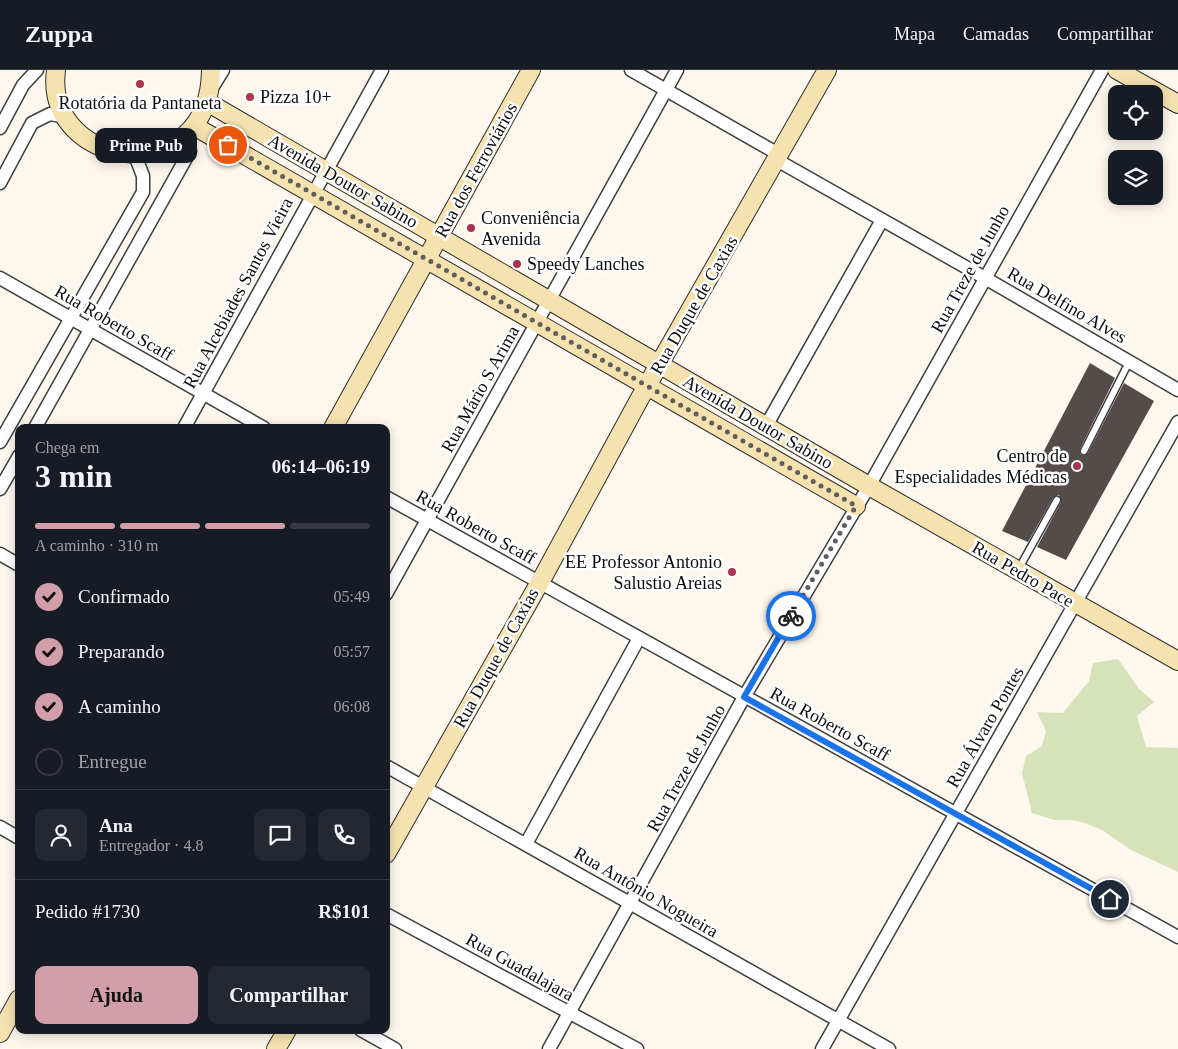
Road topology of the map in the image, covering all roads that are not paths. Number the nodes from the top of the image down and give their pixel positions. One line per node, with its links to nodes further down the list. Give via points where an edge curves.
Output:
1 (37, 70): 16 (street, via 23,85)
2 (56, 70): 15 (street, via 58,98)
3 (211, 70): 13 (street)
4 (223, 70): 13 (street)
5 (382, 70): 20 (street, Rua Alcebiades Santos Vieira)
6 (531, 70): 24 (street, Rua dos Ferroviários)
7 (631, 70): 12 (street, Rua Delfino Alves)
8 (677, 70): 12 (street, Rua Mário S Arima)
9 (827, 70): 19 (street, Rua Duque de Caxias)
10 (1102, 70): 27 (street, Rua Treze de Junho)
11 (1117, 70): 14 (street)
12 (666, 90): 19 (street, Rua Delfino Alves); 28 (street, Rua Mário S Arima)
13 (208, 98): 17 (street); 20 (street, Avenida Doutor Sabino)
14 (1178, 104)
15 (66, 117): 18 (street, via 78,133 95,145 114,152); 21 (street, via 50,114 32,123)
16 (0, 128)
17 (189, 131): 18 (street, via 169,146); 22 (street, Avenida Doutor Sabino); 31 (street, via 190,151)
18 (135, 154): 29 (street, via 143,176 143,192)
19 (781, 159): 23 (street, Rua Delfino Alves); 33 (street, Rua Duque de Caxias)
20 (326, 170): 22 (street, Rua Alcebiades Santos Vieira); 24 (street, Avenida Doutor Sabino)
21 (0, 183)
22 (312, 193): 25 (street, Avenida Doutor Sabino); 36 (street, Rua Alcebiades Santos Vieira)
23 (882, 220): 27 (street, Rua Delfino Alves); 42 (street)
24 (440, 236): 25 (street, Rua dos Ferroviários); 28 (street, Avenida Doutor Sabino)
25 (427, 259): 30 (street, Avenida Doutor Sabino); 41 (street, Rua dos Ferroviários)
26 (0, 278): 29 (street, Rua Roberto Scaff)
27 (986, 278): 32 (street, Rua Delfino Alves); 46 (street, Rua Treze de Junho)
28 (549, 300): 30 (street, Rua Mário S Arima); 33 (street, Avenida Doutor Sabino)
29 (71, 318): 31 (street, Rua Roberto Scaff); 43 (street)
30 (537, 323): 34 (street, Avenida Doutor Sabino); 51 (street, Rua Mário S Arima)
31 (90, 329): 36 (street, Rua Roberto Scaff); 38 (street)
32 (1130, 362): 35 (street, Rua Delfino Alves); 44 (lane)
33 (660, 365): 34 (street, Rua Duque de Caxias); 42 (street, Avenida Doutor Sabino)
34 (647, 386): 50 (street, Avenida Doutor Sabino); 55 (street, Rua Duque de Caxias)
35 (1178, 390)
36 (204, 394): 39 (street, Rua Alcebiades Santos Vieira); 40 (street, Rua Roberto Scaff)
37 (1178, 422): 57 (street, Rua Álvaro Pontes)
38 (37, 424)
39 (186, 424)
40 (257, 424)
41 (335, 424)
42 (766, 426): 46 (street, Avenida Doutor Sabino)
43 (0, 442)
44 (1084, 451)
45 (15, 463): 47 (street)
46 (868, 486): 50 (street, Rua Treze de Junho); 54 (street, Rua Pedro Pace)
47 (0, 489)
48 (390, 499): 51 (street, Rua Roberto Scaff)
49 (1057, 500): 54 (lane)
50 (856, 506): 60 (street, Rua Treze de Junho)
51 (428, 520): 55 (street, Rua Roberto Scaff); 56 (street, Rua Mário S Arima)
52 (0, 554): 53 (street)
53 (15, 563)
54 (1018, 571): 57 (street, Rua Pedro Pace)
55 (538, 583): 58 (street, Rua Roberto Scaff); 62 (street, Rua Duque de Caxias)
56 (390, 587)
57 (1076, 604): 59 (street, Rua Pedro Pace); 63 (street, Rua Álvaro Pontes)
58 (639, 638): 60 (street, Rua Roberto Scaff); 66 (street)
59 (1176, 656)
60 (744, 697): 63 (street, Rua Roberto Scaff); 68 (street, Rua Treze de Junho)
61 (390, 768): 62 (street, Rua Antônio Nogueira)
62 (424, 786): 66 (street, Rua Antônio Nogueira); 67 (street, Rua Duque de Caxias)
63 (956, 814): 70 (street, Rua Roberto Scaff); 73 (street, Rua Álvaro Pontes)
64 (0, 827): 65 (street)
65 (15, 836)
66 (526, 844): 68 (street, Rua Antônio Nogueira)
67 (390, 847)
68 (631, 904): 72 (street, Rua Treze de Junho); 73 (street, Rua Antônio Nogueira)
69 (390, 916): 72 (street, Rua Guadalajara)
70 (1178, 937)
71 (15, 1006): 74 (street)
72 (569, 1014): 79 (street, Rua Treze de Junho); 80 (street, Rua Guadalajara)
73 (838, 1021): 81 (street, Rua Álvaro Pontes); 82 (street, Rua Antônio Nogueira)
74 (0, 1033)
75 (285, 1034): 77 (street)
76 (368, 1034): 78 (street)
77 (276, 1049)
78 (395, 1049)
79 (549, 1049)
80 (637, 1049)
81 (822, 1049)
82 (889, 1049)

